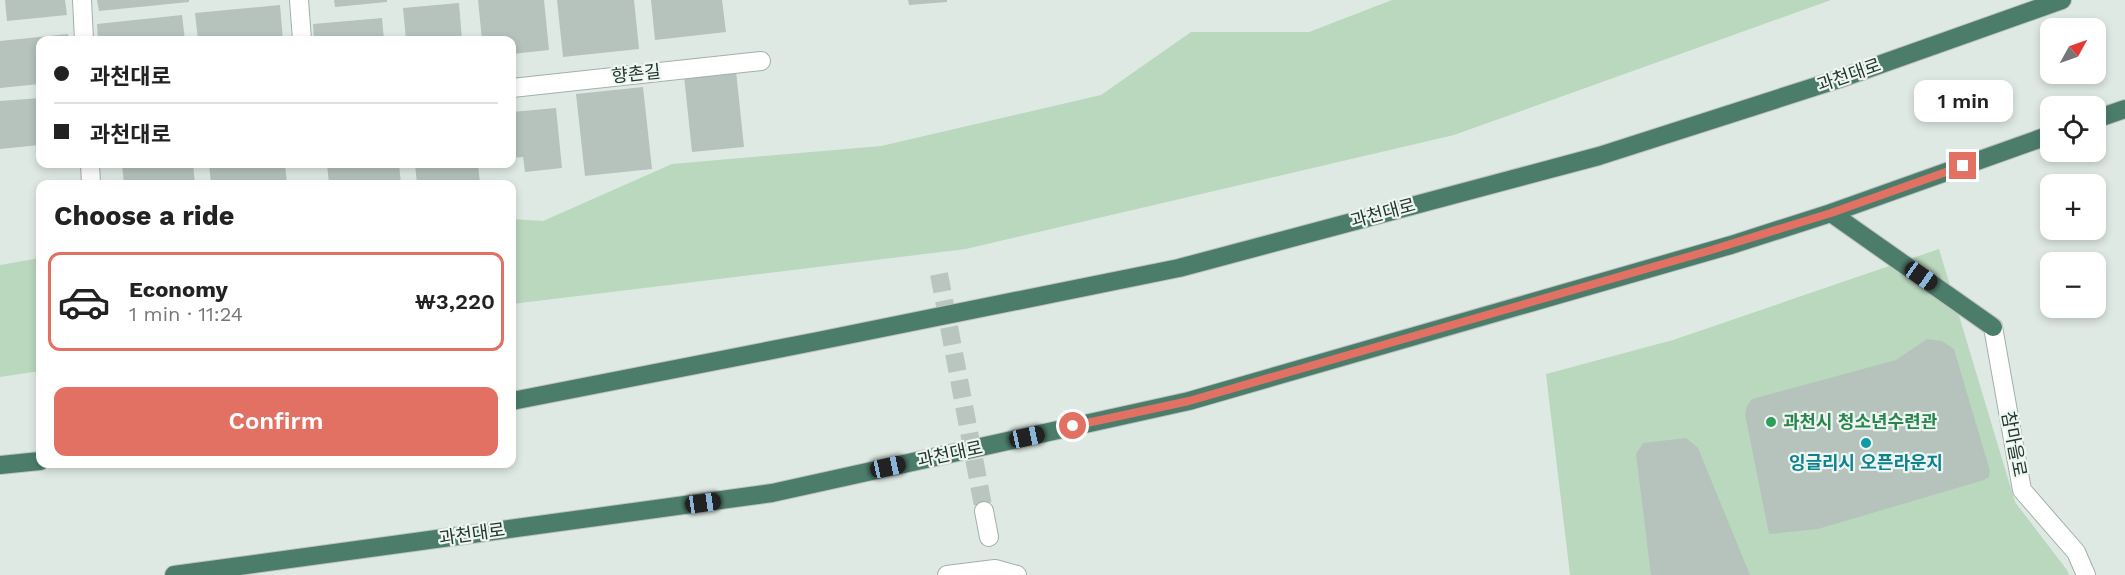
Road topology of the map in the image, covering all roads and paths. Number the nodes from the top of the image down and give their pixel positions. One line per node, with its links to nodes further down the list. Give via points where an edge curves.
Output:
1 (82, 0): 4 (street)
2 (299, 0): 5 (street)
3 (2062, 0): 13 (highway, 과천대로, via 1839,79 1599,156 1179,268)
4 (84, 36)
5 (302, 36)
6 (761, 61): 7 (street, 향촌길)
7 (516, 88)
8 (2125, 108): 9 (highway)
9 (2106, 115)
10 (2040, 139): 11 (highway, 과천대로)
11 (1831, 213): 12 (highway); 18 (highway, 과천대로, via 1189,401 772,493)
12 (1993, 327): 21 (street, 참마을로, via 2022,490 2076,552)
13 (516, 400)
14 (36, 461): 15 (highway)
15 (0, 465)
16 (984, 511): 17 (street)
17 (989, 537)
18 (174, 575)
19 (947, 575): 20 (street, via 995,568)
20 (1017, 575)
21 (2086, 575)

